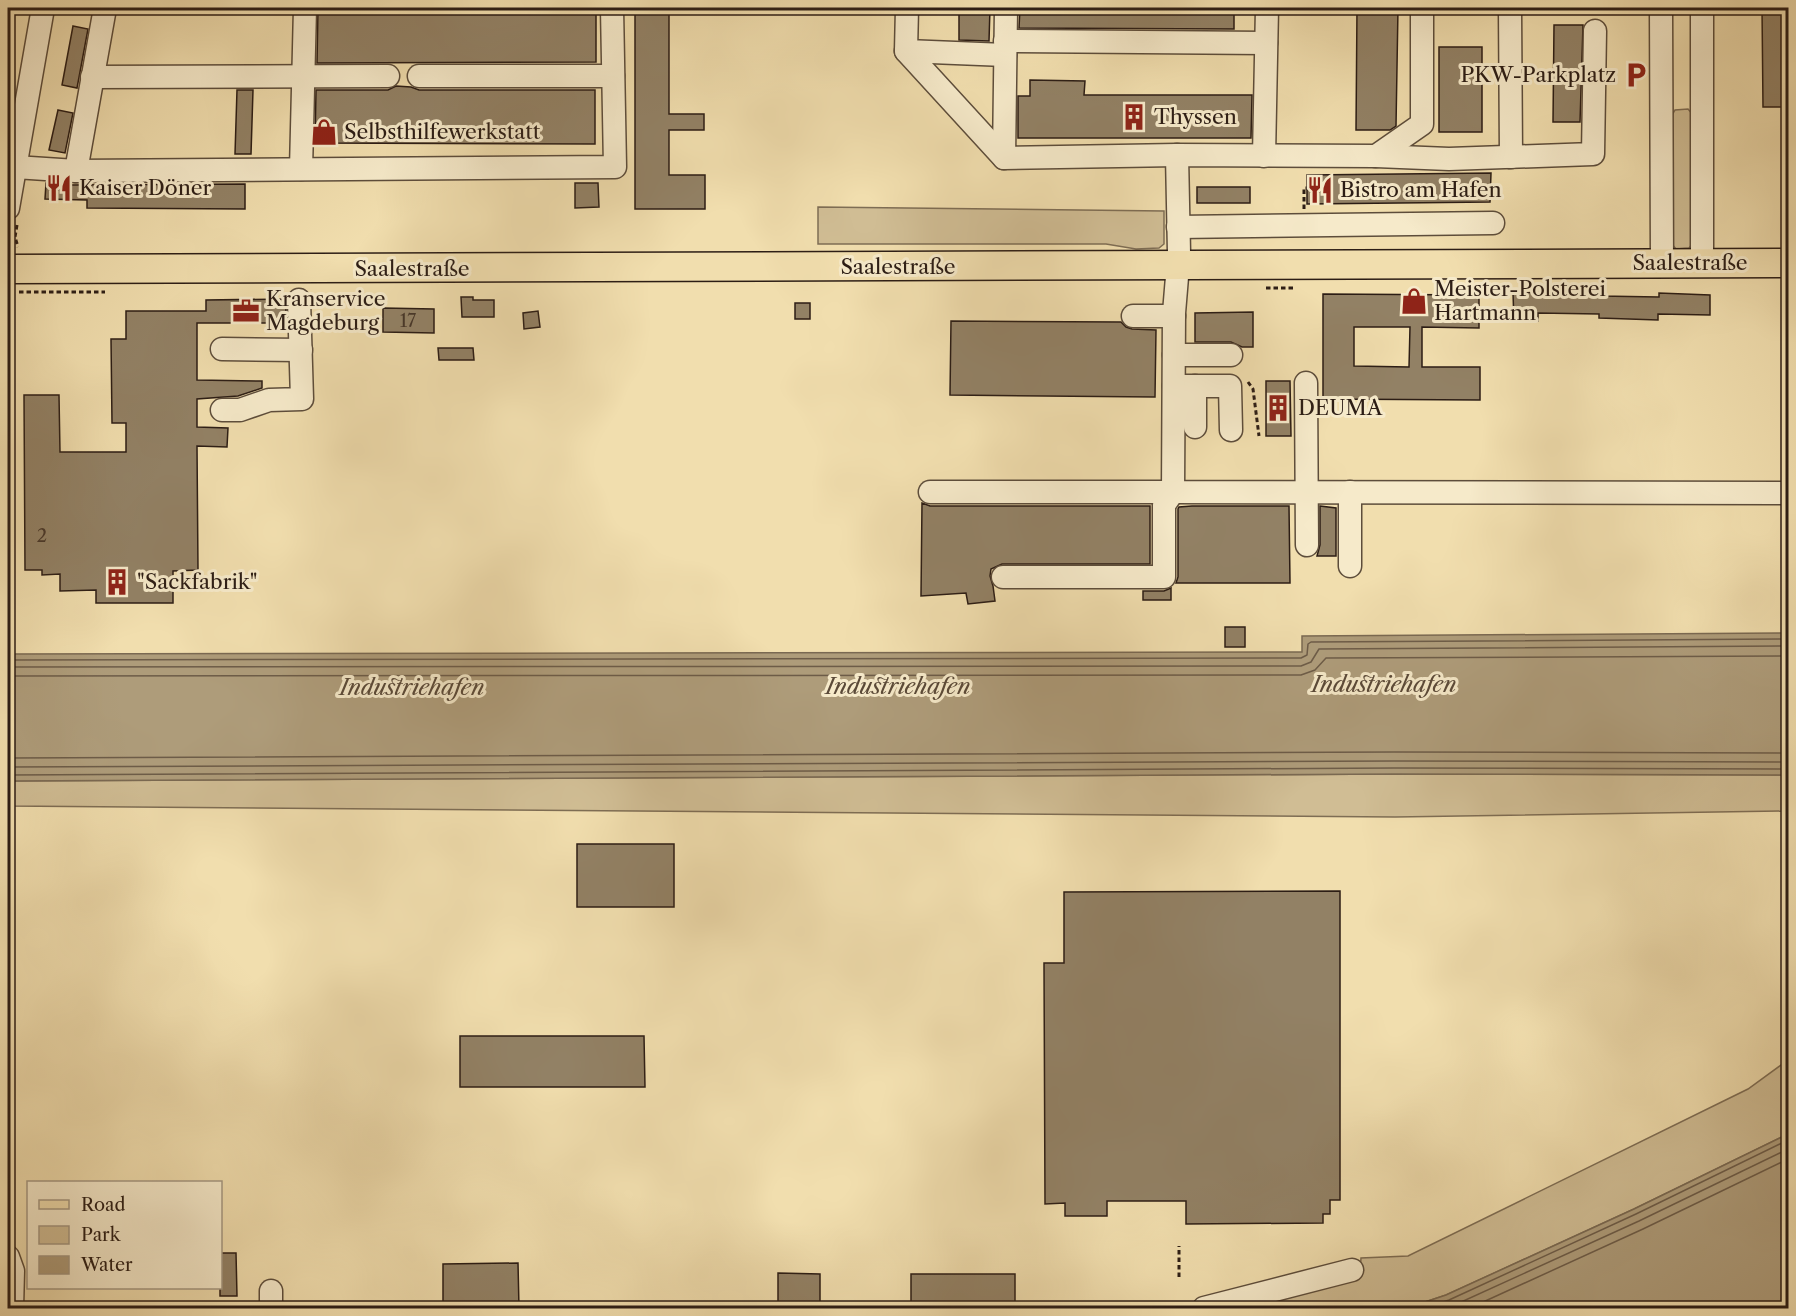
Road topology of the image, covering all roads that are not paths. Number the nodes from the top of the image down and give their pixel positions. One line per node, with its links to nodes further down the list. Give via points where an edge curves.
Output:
1 (43, 8): 26 (street)
2 (105, 8): 20 (street)
3 (305, 8): 16 (street)
4 (612, 8): 19 (street)
5 (907, 8): 15 (street)
6 (1006, 8): 14 (street)
7 (1268, 8): 13 (street)
8 (1422, 8): 23 (street, via 1422,124)
9 (1510, 8): 24 (street)
10 (1662, 8): 33 (street)
11 (1702, 8): 34 (street)
12 (1595, 31): 24 (street, via 1593,154)
13 (1266, 43): 14 (street); 22 (street)
14 (1005, 48): 15 (street); 25 (street)
15 (906, 51): 25 (street)
16 (303, 76): 17 (street); 20 (street); 27 (street)
17 (388, 76)
18 (419, 76): 19 (street)
19 (614, 76): 27 (street, via 615,166)
20 (92, 77): 28 (street)
21 (1177, 155): 22 (street); 25 (street); 31 (street)
22 (1264, 156): 23 (street)
23 (1376, 156): 24 (street)
24 (1511, 157)
25 (1004, 158)
26 (15, 167): 28 (street); 29 (street)
27 (301, 170): 28 (street)
28 (76, 171)
29 (13, 213)
30 (1493, 223): 31 (street)
31 (1178, 227): 36 (street)
32 (15, 262): 36 (main road, Saalestraße)
33 (1662, 263): 34 (main road, Saalestraße); 36 (main road, Saalestraße)
34 (1702, 263): 35 (main road, Saalestraße)
35 (1788, 263)
36 (1179, 265): 39 (street)
37 (299, 300): 41 (street)
38 (1132, 316): 39 (street)
39 (1174, 316): 42 (street)
40 (222, 349): 41 (street)
41 (301, 350): 46 (street, via 302,399 269,400 240,410)
42 (1174, 355): 43 (street); 45 (street)
43 (1231, 355)
44 (1306, 383): 51 (street)
45 (1184, 386): 47 (street); 48 (street, via 1230,386); 50 (street)
46 (222, 410)
47 (1194, 427)
48 (1231, 430)
49 (930, 492): 50 (street)
50 (1173, 492): 51 (street); 56 (street, via 1164,505 1164,577)
51 (1308, 492): 52 (street); 54 (street)
52 (1350, 492): 53 (street); 55 (street)
53 (1788, 493)
54 (1307, 545)
55 (1350, 566)
56 (1003, 577)
57 (8, 1257): 59 (street, via 12,1268)
58 (1352, 1270): 60 (street)
59 (12, 1308)
60 (1204, 1308)

